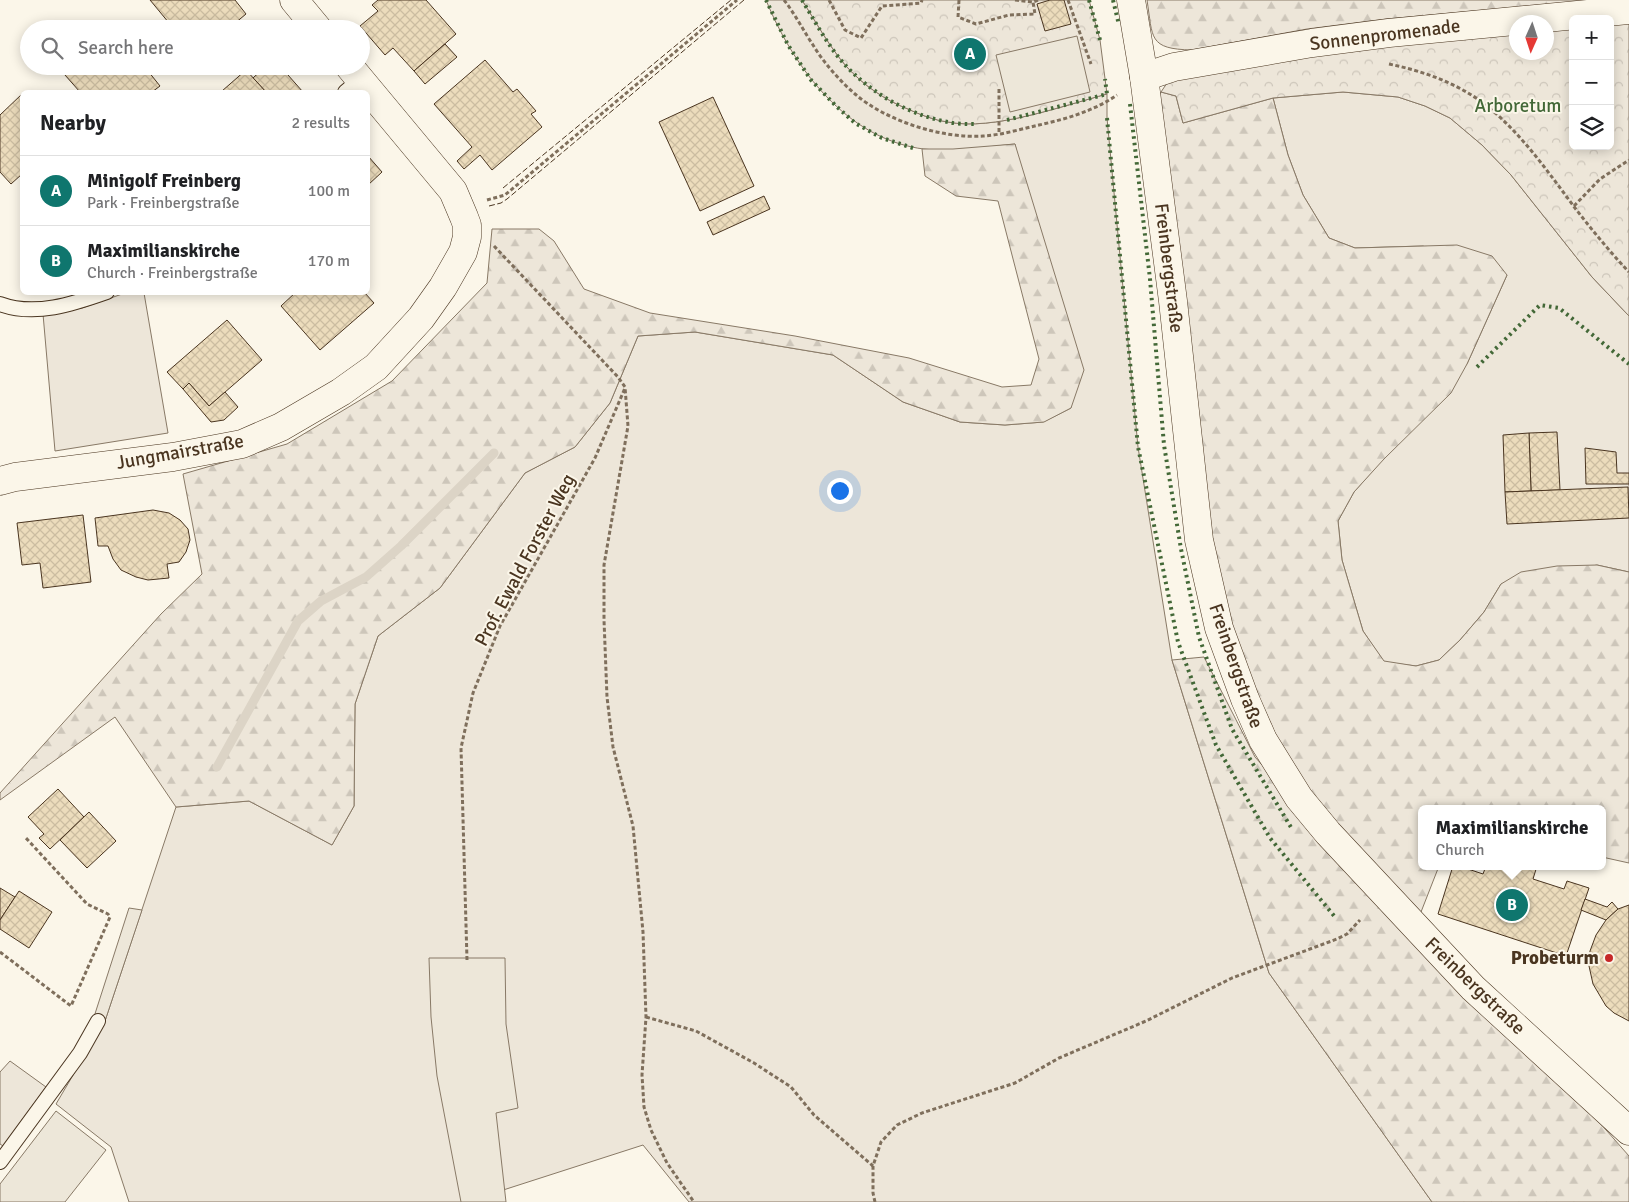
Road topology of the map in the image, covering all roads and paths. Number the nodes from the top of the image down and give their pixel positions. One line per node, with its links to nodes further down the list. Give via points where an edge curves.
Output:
1 (294, 0): 13 (street)
2 (737, 0): 24 (path, via 505,195)
3 (784, 0): 22 (path, via 833,73 856,95 882,112 938,132 982,136)
4 (829, 0): 5 (path, via 845,30 861,38 882,6 921,3)
5 (922, 0)
6 (959, 0): 11 (path, via 958,17 976,24 1009,15 1035,14)
7 (1015, 0): 11 (path)
8 (1038, 0): 11 (path)
9 (1068, 0): 14 (path)
10 (1130, 0): 16 (street, Freinbergstraße)
11 (1032, 2)
12 (1629, 10): 16 (street, Sonnenpromenade, via 1312,43 1174,67)
13 (311, 20)
14 (1090, 64)
15 (1387, 64): 25 (path, via 1444,80 1483,103 1532,152)
16 (1144, 77): 38 (street, Freinbergstraße, via 1199,540 1219,628 1263,740 1299,798 1340,846 1474,988)
17 (351, 79): 19 (street, Jungmairstraße)
18 (999, 89): 22 (path)
19 (361, 90)
20 (1113, 98): 22 (path, via 1093,109 1052,122)
21 (370, 100): 24 (street, Jungmairstraße, via 452,191)
22 (999, 134)
23 (1629, 160): 25 (path, via 1600,179)
24 (460, 206): 31 (street, Jungmairstraße, via 466,225 464,252 421,318 376,367 308,412 242,444)
25 (1574, 206): 27 (path)
26 (492, 244): 30 (path)
27 (1629, 272)
28 (98, 295): 29 (lane, via 46,309 20,309)
29 (0, 304)
30 (625, 387): 35 (path, Prof. Ewald Forster Weg, via 595,458 500,626 473,693 461,748); 36 (path, via 628,426 604,565 605,639 613,747 632,826 643,932)
31 (0, 481)
32 (26, 837): 34 (path, via 87,904 110,918 72,1006)
33 (1360, 920): 40 (path, via 1347,934 1337,939 1232,978 1146,1021 1059,1058 1015,1083 922,1112 897,1125 882,1142)
34 (0, 952)
35 (467, 960)
36 (646, 1017): 40 (path, via 696,1031 754,1063 791,1088 814,1115); 41 (path, via 642,1075 644,1106 667,1163)
37 (98, 1021): 39 (lane, via 80,1053)
38 (1629, 1130)
39 (0, 1162)
40 (874, 1166): 42 (path)
41 (694, 1202)
42 (875, 1202)

